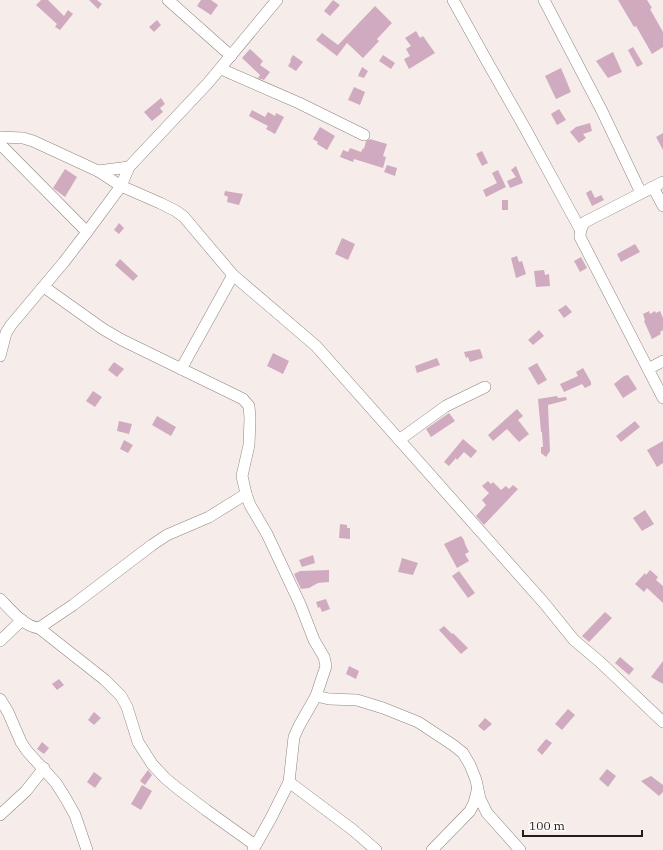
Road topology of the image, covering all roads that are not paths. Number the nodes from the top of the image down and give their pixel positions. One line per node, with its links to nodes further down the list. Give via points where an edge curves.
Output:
1 (168, 0): 5 (street)
2 (277, 0): 5 (street)
3 (453, 0): 16 (street)
4 (544, 0): 14 (street)
5 (231, 56): 6 (street)
6 (221, 69): 7 (street); 10 (street)
7 (364, 135)
8 (0, 137): 11 (street, via 27,139)
9 (2, 150): 17 (street)
10 (130, 167): 11 (street); 13 (street)
11 (98, 171): 13 (street)
12 (658, 185): 14 (street); 15 (street)
13 (121, 186): 17 (street); 18 (street, via 184,217)
14 (641, 193): 16 (street, via 585,222)
15 (663, 206)
16 (580, 229): 23 (street, via 580,237)
17 (87, 232): 19 (street)
18 (233, 275): 22 (street); 26 (street, via 316,346)
19 (44, 287): 20 (street, via 11,325); 22 (street, via 103,329)
20 (0, 356)
21 (663, 361): 23 (street)
22 (180, 369): 27 (street, via 243,399 249,406 249,445 242,476)
23 (648, 369): 25 (street)
24 (485, 387): 26 (street, via 446,406)
25 (663, 398)
26 (399, 440): 34 (street, via 574,640)
27 (246, 494): 30 (street, via 209,517 167,535); 32 (street, via 324,657 326,666)
28 (0, 599): 29 (street)
29 (22, 620): 30 (street); 31 (street)
30 (39, 628): 39 (street, via 105,680 121,696 138,742 165,778)
31 (0, 641)
32 (316, 696): 36 (street, via 294,737); 37 (street, via 357,700 418,722 463,754 476,780)
33 (0, 699): 35 (street, via 21,742)
34 (663, 722)
35 (44, 768): 38 (street); 40 (street, via 72,810)
36 (289, 782): 39 (street); 41 (street)
37 (477, 788): 42 (street, via 470,811); 43 (street, via 487,813)
38 (0, 815)
39 (254, 847)
40 (87, 850)
41 (376, 850)
42 (432, 850)
43 (520, 850)

